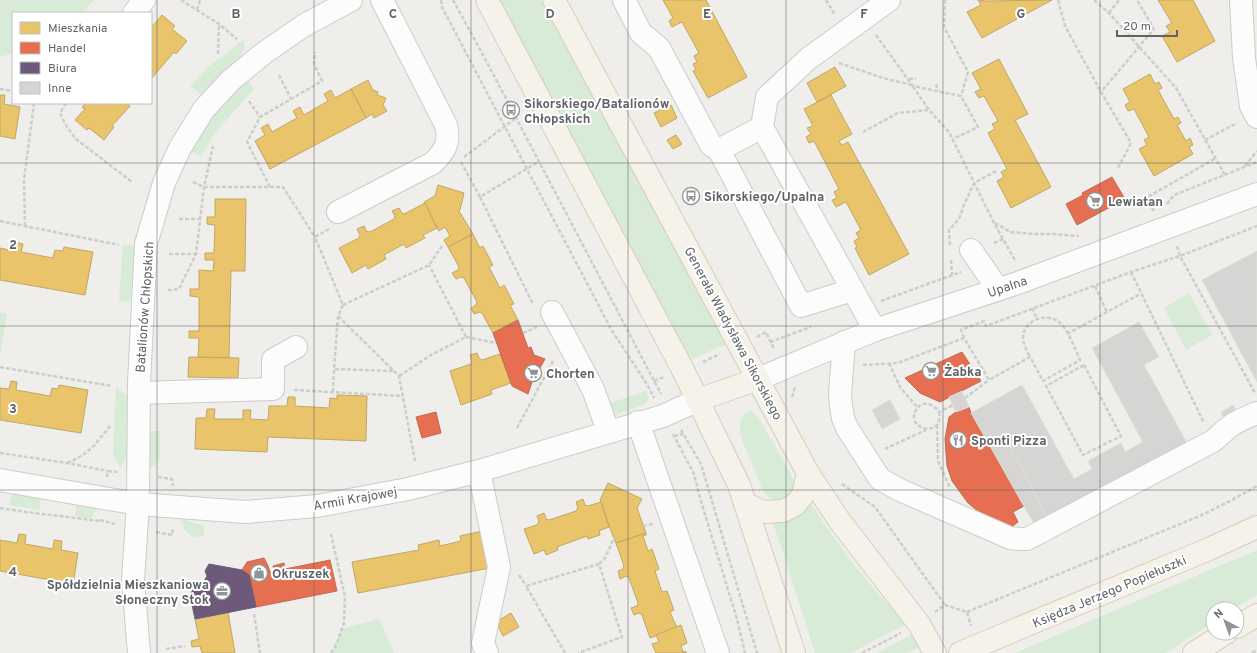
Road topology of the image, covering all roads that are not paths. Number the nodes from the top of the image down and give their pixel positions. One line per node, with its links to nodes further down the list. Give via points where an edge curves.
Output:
1 (144, 0): 9 (street)
2 (351, 0): 23 (street, Batalionów Chłopskich, via 303,26 231,80 204,110 180,148 164,182 146,244)
3 (382, 0): 14 (street, via 446,125 449,136 442,154 433,163)
4 (487, 0): 24 (main road)
5 (554, 0): 22 (main road, Generała Władysława Sikorskiego)
6 (624, 0): 12 (street, via 641,33 659,48 711,145)
7 (889, 0): 11 (street, via 808,59 767,97)
8 (1241, 0): 10 (street, via 1244,58 1252,106)
9 (135, 12)
10 (1256, 115)
11 (762, 126): 12 (street); 17 (street)
12 (719, 150): 17 (street, via 801,306)
13 (1257, 194): 16 (street, Upalna, via 1164,215)
14 (336, 219)
15 (976, 257): 16 (street)
16 (998, 289): 19 (street, Upalna)
17 (858, 298): 19 (street)
18 (544, 316): 27 (street, via 593,389)
19 (875, 330): 20 (street, Upalna)
20 (844, 342): 22 (street, Upalna); 25 (street, via 840,406 843,418 880,478 887,484 1019,540 1027,539 1213,441 1237,422)
21 (296, 347): 23 (street, via 273,360 273,389)
22 (758, 379): 24 (main road); 29 (main road, Generała Władysława Sikorskiego)
23 (139, 393): 31 (street, Batalionów Chłopskich)
24 (698, 400): 26 (street, Armii Krajowej, via 667,414); 32 (main road, via 739,485)
25 (1257, 413)
26 (638, 422): 27 (street, Armii Krajowej); 40 (street)
27 (608, 431): 28 (street, Armii Krajowej)
28 (479, 470): 31 (street, Armii Krajowej, via 408,489 317,506 246,512); 39 (street, via 499,566 483,642)
29 (808, 473): 32 (main road, via 803,495 795,505 783,511 764,512); 42 (main road, Generała Władysława Sikorskiego, via 839,520 919,624)
30 (0, 480): 31 (street, Armii Krajowej)
31 (138, 504): 38 (street, Batalionów Chłopskich, via 133,580)
32 (745, 504): 41 (main road)
33 (1257, 527): 37 (main road, Księdza Jerzego Popiełuszki)
34 (1257, 615): 35 (main road)
35 (1245, 622)
36 (1213, 641): 43 (main road)
37 (969, 649)
38 (139, 653)
39 (487, 653)
40 (718, 653)
41 (794, 653)
42 (935, 653)
43 (1194, 653)

